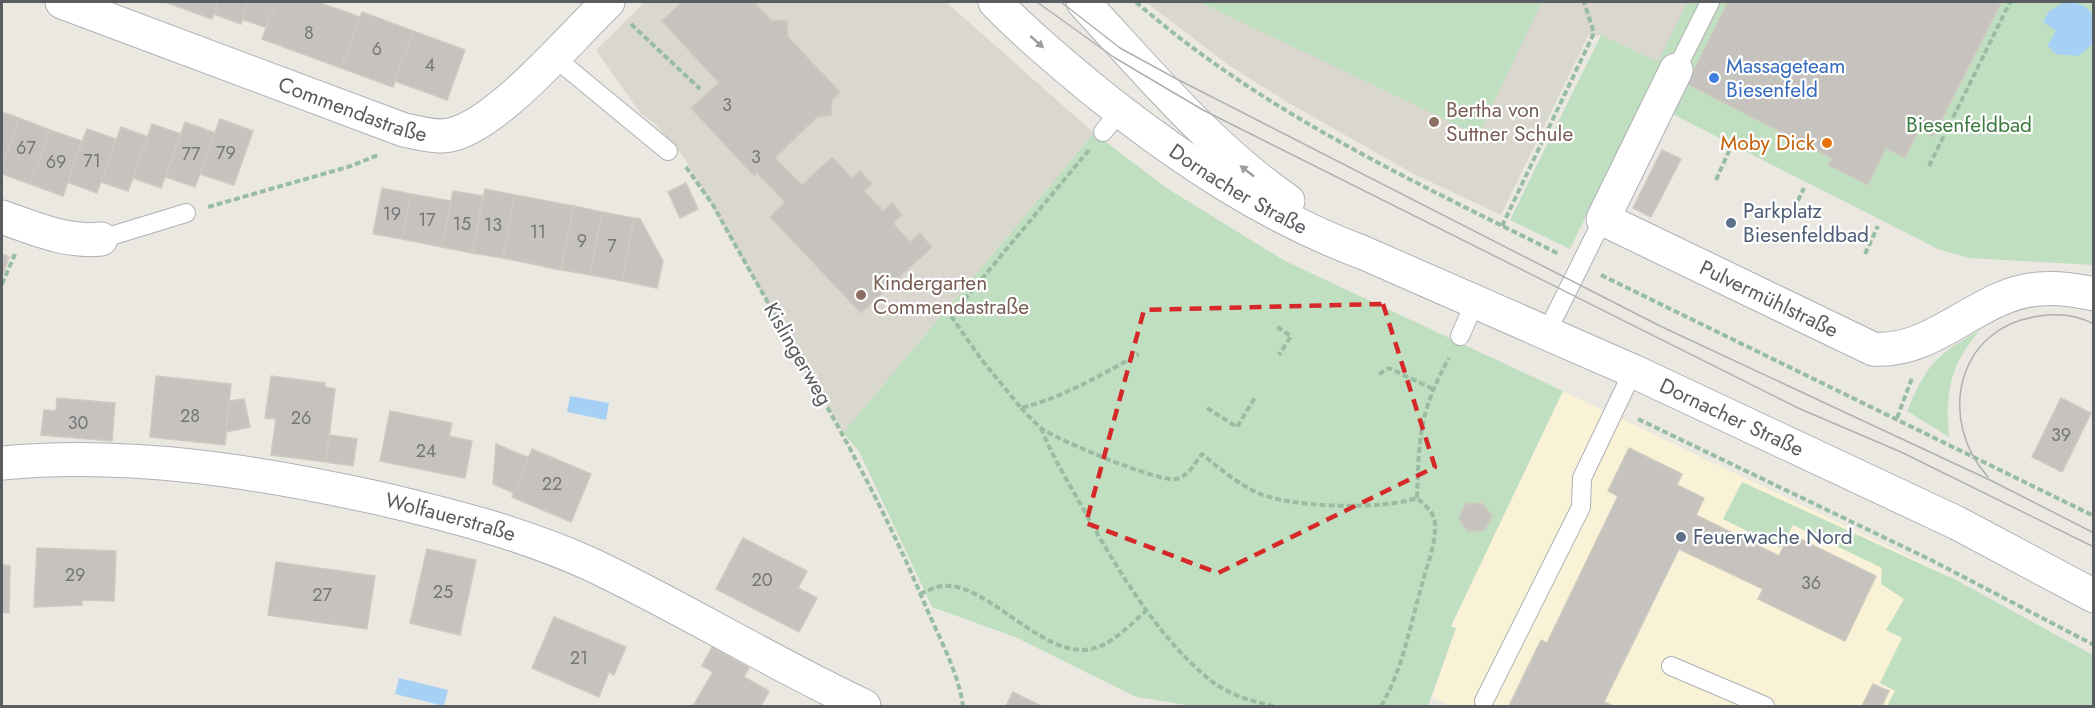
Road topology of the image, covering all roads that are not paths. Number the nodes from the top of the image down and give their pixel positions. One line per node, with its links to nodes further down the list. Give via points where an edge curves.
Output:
1 (62, 2): 6 (street, Commendastraße, via 404,130 432,137 470,129 517,93)
2 (995, 2): 9 (street, Dornacher Straße, one-way to 9)
3 (1083, 2): 8 (street, Dornacher Straße)
4 (1710, 2): 7 (lane)
5 (602, 9): 6 (street, Commendastraße)
6 (554, 57): 10 (lane)
7 (1676, 70): 13 (street)
8 (1153, 77): 9 (street); 15 (street, Dornacher Straße, one-way to 8, via 1240,165)
9 (1112, 121): 15 (street, Dornacher Straße, via 1189,161 1276,215)
10 (668, 151)
11 (186, 213): 14 (lane)
12 (2, 216): 14 (street, via 60,236)
13 (1603, 219): 16 (street, Pulvermühlstraße, via 1873,349 1893,349 1917,342 2006,297 2038,288); 18 (lane)
14 (101, 240)
15 (1364, 253): 17 (street, Dornacher Straße)
16 (2094, 294)
17 (1475, 302): 18 (street, Dornacher Straße); 19 (lane)
18 (1547, 332): 20 (street, Dornacher Straße)
19 (1460, 336)
20 (1633, 371): 22 (street, Dornacher Straße, via 1957,523); 24 (lane, via 1582,478 1581,507)
21 (2, 463): 25 (street, Wolfauerstraße, via 55,458 187,465 262,476 447,514 516,534 587,563)
22 (2094, 596)
23 (1671, 666): 26 (lane)
24 (1484, 701)
25 (864, 706)
26 (1765, 706)

